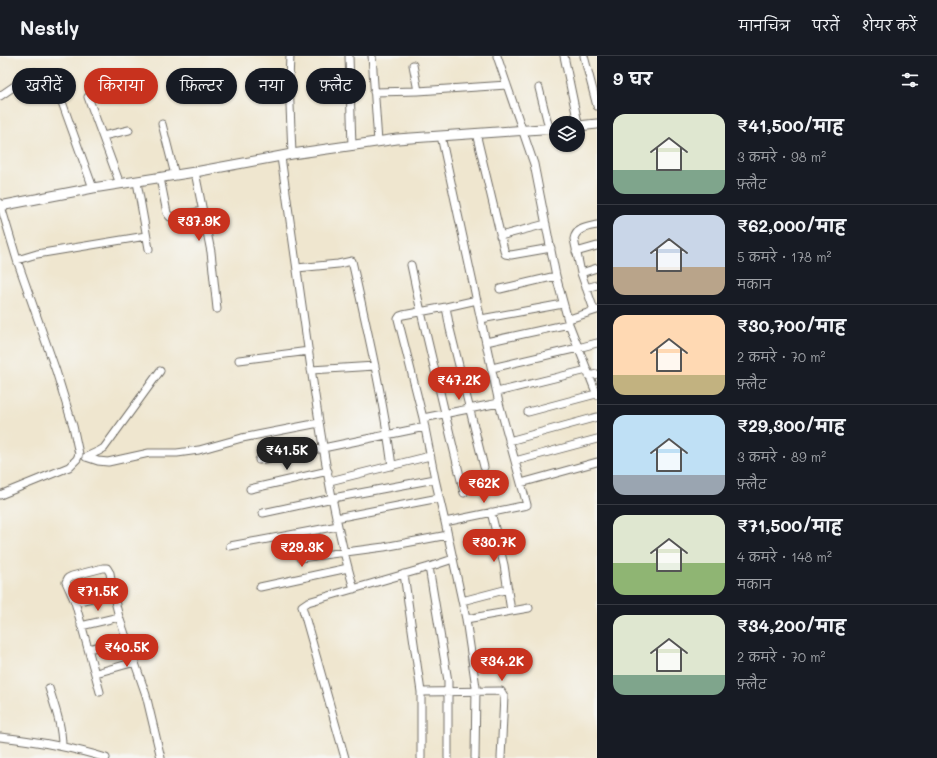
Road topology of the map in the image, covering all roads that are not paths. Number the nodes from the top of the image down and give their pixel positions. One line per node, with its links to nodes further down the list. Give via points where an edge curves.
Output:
1 (290, 56): 30 (street)
2 (349, 56): 29 (street)
3 (372, 56): 12 (street)
4 (497, 56): 8 (street)
5 (564, 56): 17 (street)
6 (584, 56): 16 (street)
7 (413, 64): 11 (street)
8 (507, 85): 11 (street); 24 (street)
9 (12, 88): 13 (street)
10 (539, 88): 18 (street)
11 (418, 91): 12 (street)
12 (374, 92): 28 (street)
13 (0, 96)
14 (62, 104): 37 (street)
15 (91, 104): 26 (street)
16 (597, 106)
17 (576, 116)
18 (549, 117)
19 (162, 124): 33 (street)
20 (585, 124): 21 (street)
21 (597, 124)
22 (549, 128): 24 (street)
23 (128, 130): 26 (street)
24 (522, 130): 25 (street); 40 (street, via 534,164)
25 (476, 133): 27 (street); 43 (street)
26 (103, 136): 36 (street)
27 (441, 136): 28 (street); 57 (street)
28 (378, 142): 29 (street)
29 (352, 146): 30 (street)
30 (292, 154): 31 (street)
31 (281, 157): 32 (street); 50 (street)
32 (195, 172): 33 (street); 39 (street)
33 (175, 175): 34 (street)
34 (160, 178): 35 (street); 39 (street, via 170,217)
35 (137, 182): 36 (street); 42 (street)
36 (120, 184): 37 (street)
37 (94, 188): 38 (street)
38 (0, 205): 48 (street)
39 (203, 211): 60 (street, via 211,252)
40 (546, 224): 43 (street); 45 (street)
41 (597, 225): 47 (street, via 579,230 575,234)
42 (146, 236): 46 (street); 48 (street)
43 (500, 236): 45 (street, via 503,251 507,256)
44 (597, 246): 47 (street)
45 (551, 248): 53 (street)
46 (149, 249)
47 (576, 252): 52 (street)
48 (17, 260): 92 (street, via 73,426 79,454)
49 (411, 265): 62 (street)
50 (297, 268): 68 (street); 70 (street, via 352,260)
51 (597, 268): 52 (street)
52 (581, 273): 55 (street)
53 (556, 276): 56 (street); 58 (street)
54 (597, 285): 55 (street)
55 (586, 288): 61 (street)
56 (500, 289)
57 (477, 300): 59 (street); 63 (street)
58 (564, 304): 63 (street); 64 (street)
59 (446, 307): 62 (street); 79 (street)
60 (217, 309)
61 (596, 310): 64 (street)
62 (421, 312): 81 (street); 83 (street, via 400,316 398,324)
63 (481, 319): 65 (street)
64 (569, 321): 65 (street); 67 (street)
65 (486, 342): 71 (street)
66 (597, 343): 67 (street)
67 (578, 348): 71 (street); 74 (street)
68 (308, 351): 69 (street); 72 (street)
69 (239, 360)
70 (375, 366): 72 (street); 86 (street)
71 (492, 368): 76 (street)
72 (311, 370): 84 (street)
73 (160, 371): 91 (street, via 104,448)
74 (588, 373): 75 (street); 76 (street); 77 (street)
75 (597, 374)
76 (497, 392): 78 (street)
77 (597, 395): 80 (street)
78 (499, 403): 79 (street); 88 (street)
79 (470, 408): 81 (street); 97 (street)
80 (528, 412)
81 (444, 414): 83 (street); 103 (street)
82 (597, 417): 88 (street)
83 (423, 418): 85 (street)
84 (319, 423): 89 (street); 91 (street, via 242,438 199,450 149,453 108,462)
85 (425, 427): 86 (street); 90 (street)
86 (388, 435): 89 (street); 96 (street)
87 (597, 439): 94 (street)
88 (509, 441): 94 (street)
89 (324, 448): 93 (street); 98 (street)
90 (430, 456): 96 (street); 99 (street)
91 (86, 457): 92 (street)
92 (77, 459): 104 (street, via 68,467)
93 (259, 460)
94 (515, 461): 101 (street)
95 (597, 462): 101 (street)
96 (392, 466): 100 (street)
97 (484, 467)
98 (328, 471): 100 (street); 102 (street)
99 (435, 479): 105 (street); 106 (street)
100 (330, 481): 105 (street)
101 (521, 483): 107 (street, via 527,505)
102 (250, 490)
103 (464, 493)
104 (0, 495)
105 (333, 498): 108 (street); 109 (street)
106 (439, 498): 109 (street); 110 (street)
107 (491, 512): 110 (street); 122 (street)
108 (263, 513)
109 (336, 518): 111 (street)
110 (445, 522): 112 (street)
111 (338, 526): 113 (street); 114 (street)
112 (448, 535): 114 (street, via 378,548); 116 (street)
113 (230, 546)
114 (344, 551): 115 (street); 117 (street)
115 (300, 558)
116 (453, 559): 118 (street); 124 (street)
117 (348, 568): 120 (street); 121 (street)
118 (429, 568): 119 (street); 139 (street)
119 (404, 574): 121 (street); 138 (street)
120 (260, 587)
121 (354, 589): 145 (street, via 302,606)
122 (508, 589): 124 (street); 127 (street)
123 (113, 593): 125 (street); 125 (street, via 109,570 103,568 68,578 66,582); 128 (street)
124 (462, 601): 129 (street)
125 (74, 602): 130 (street)
126 (529, 608): 127 (street)
127 (511, 611): 129 (street)
128 (119, 617): 130 (street); 131 (street)
129 (466, 619): 136 (street)
130 (81, 626): 132 (street)
131 (127, 640): 132 (street); 133 (street)
132 (88, 649): 134 (street)
133 (135, 662): 134 (street); 144 (street, via 148,701)
134 (96, 673): 137 (street)
135 (49, 688): 141 (street, via 60,722)
136 (476, 691): 139 (street); 148 (street); 149 (street, via 503,693)
137 (100, 692)
138 (421, 692): 139 (street); 146 (street)
139 (449, 692): 147 (street)
140 (0, 737): 141 (street)
141 (62, 746): 142 (street)
142 (84, 754): 143 (street)
143 (106, 758)
144 (161, 758)
145 (345, 758)
146 (421, 758)
147 (448, 758)
148 (475, 758)
149 (501, 758)

